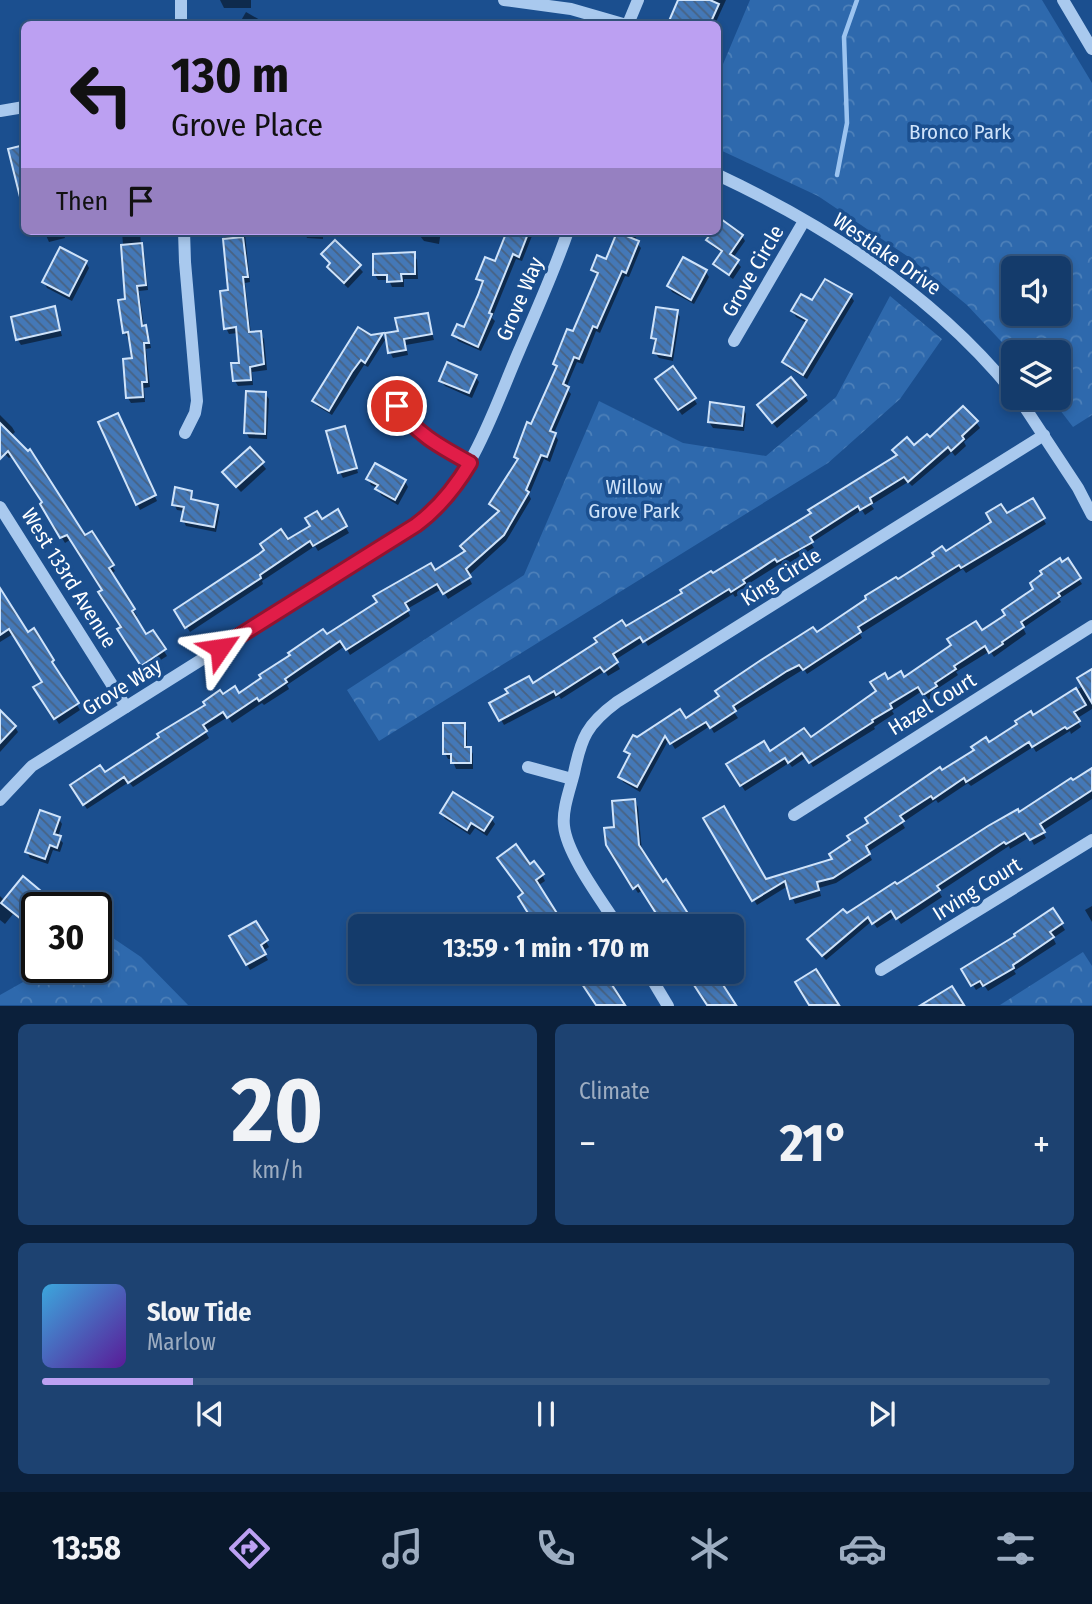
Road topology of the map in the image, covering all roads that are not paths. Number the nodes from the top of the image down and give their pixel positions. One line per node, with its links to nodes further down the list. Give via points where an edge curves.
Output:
1 (181, 0): 5 (street)
2 (504, 0): 6 (street, via 571,9)
3 (638, 0): 7 (street)
4 (1067, 1): 8 (street)
5 (181, 21)
6 (614, 21)
7 (627, 21)
8 (1092, 49)
9 (21, 108): 10 (street)
10 (0, 111)
11 (721, 177): 12 (street, Westlake Drive)
12 (804, 220): 15 (street, Grove Circle); 16 (street, Westlake Drive, via 876,265 929,307)
13 (184, 235): 19 (street, via 197,401)
14 (566, 235): 21 (street, Grove Way)
15 (734, 341)
16 (1001, 378)
17 (397, 406): 21 (street, via 427,439)
18 (1027, 410): 20 (street)
19 (185, 433)
20 (1044, 435): 23 (street); 27 (street, King Circle, via 609,708 586,730)
21 (470, 463): 25 (street, Grove Way, via 442,503 416,525)
22 (0, 507): 25 (street, West 133rd Avenue)
23 (1092, 514)
24 (1092, 626): 29 (street, Hazel Court)
25 (127, 707): 28 (street, Grove Way, via 32,766)
26 (528, 767): 27 (street)
27 (572, 779): 31 (street, King Circle, via 564,827 572,853)
28 (0, 800)
29 (794, 815)
30 (1092, 839): 32 (street, Irving Court)
31 (610, 914)
32 (881, 970)
33 (655, 984): 34 (street)
34 (668, 1006)

